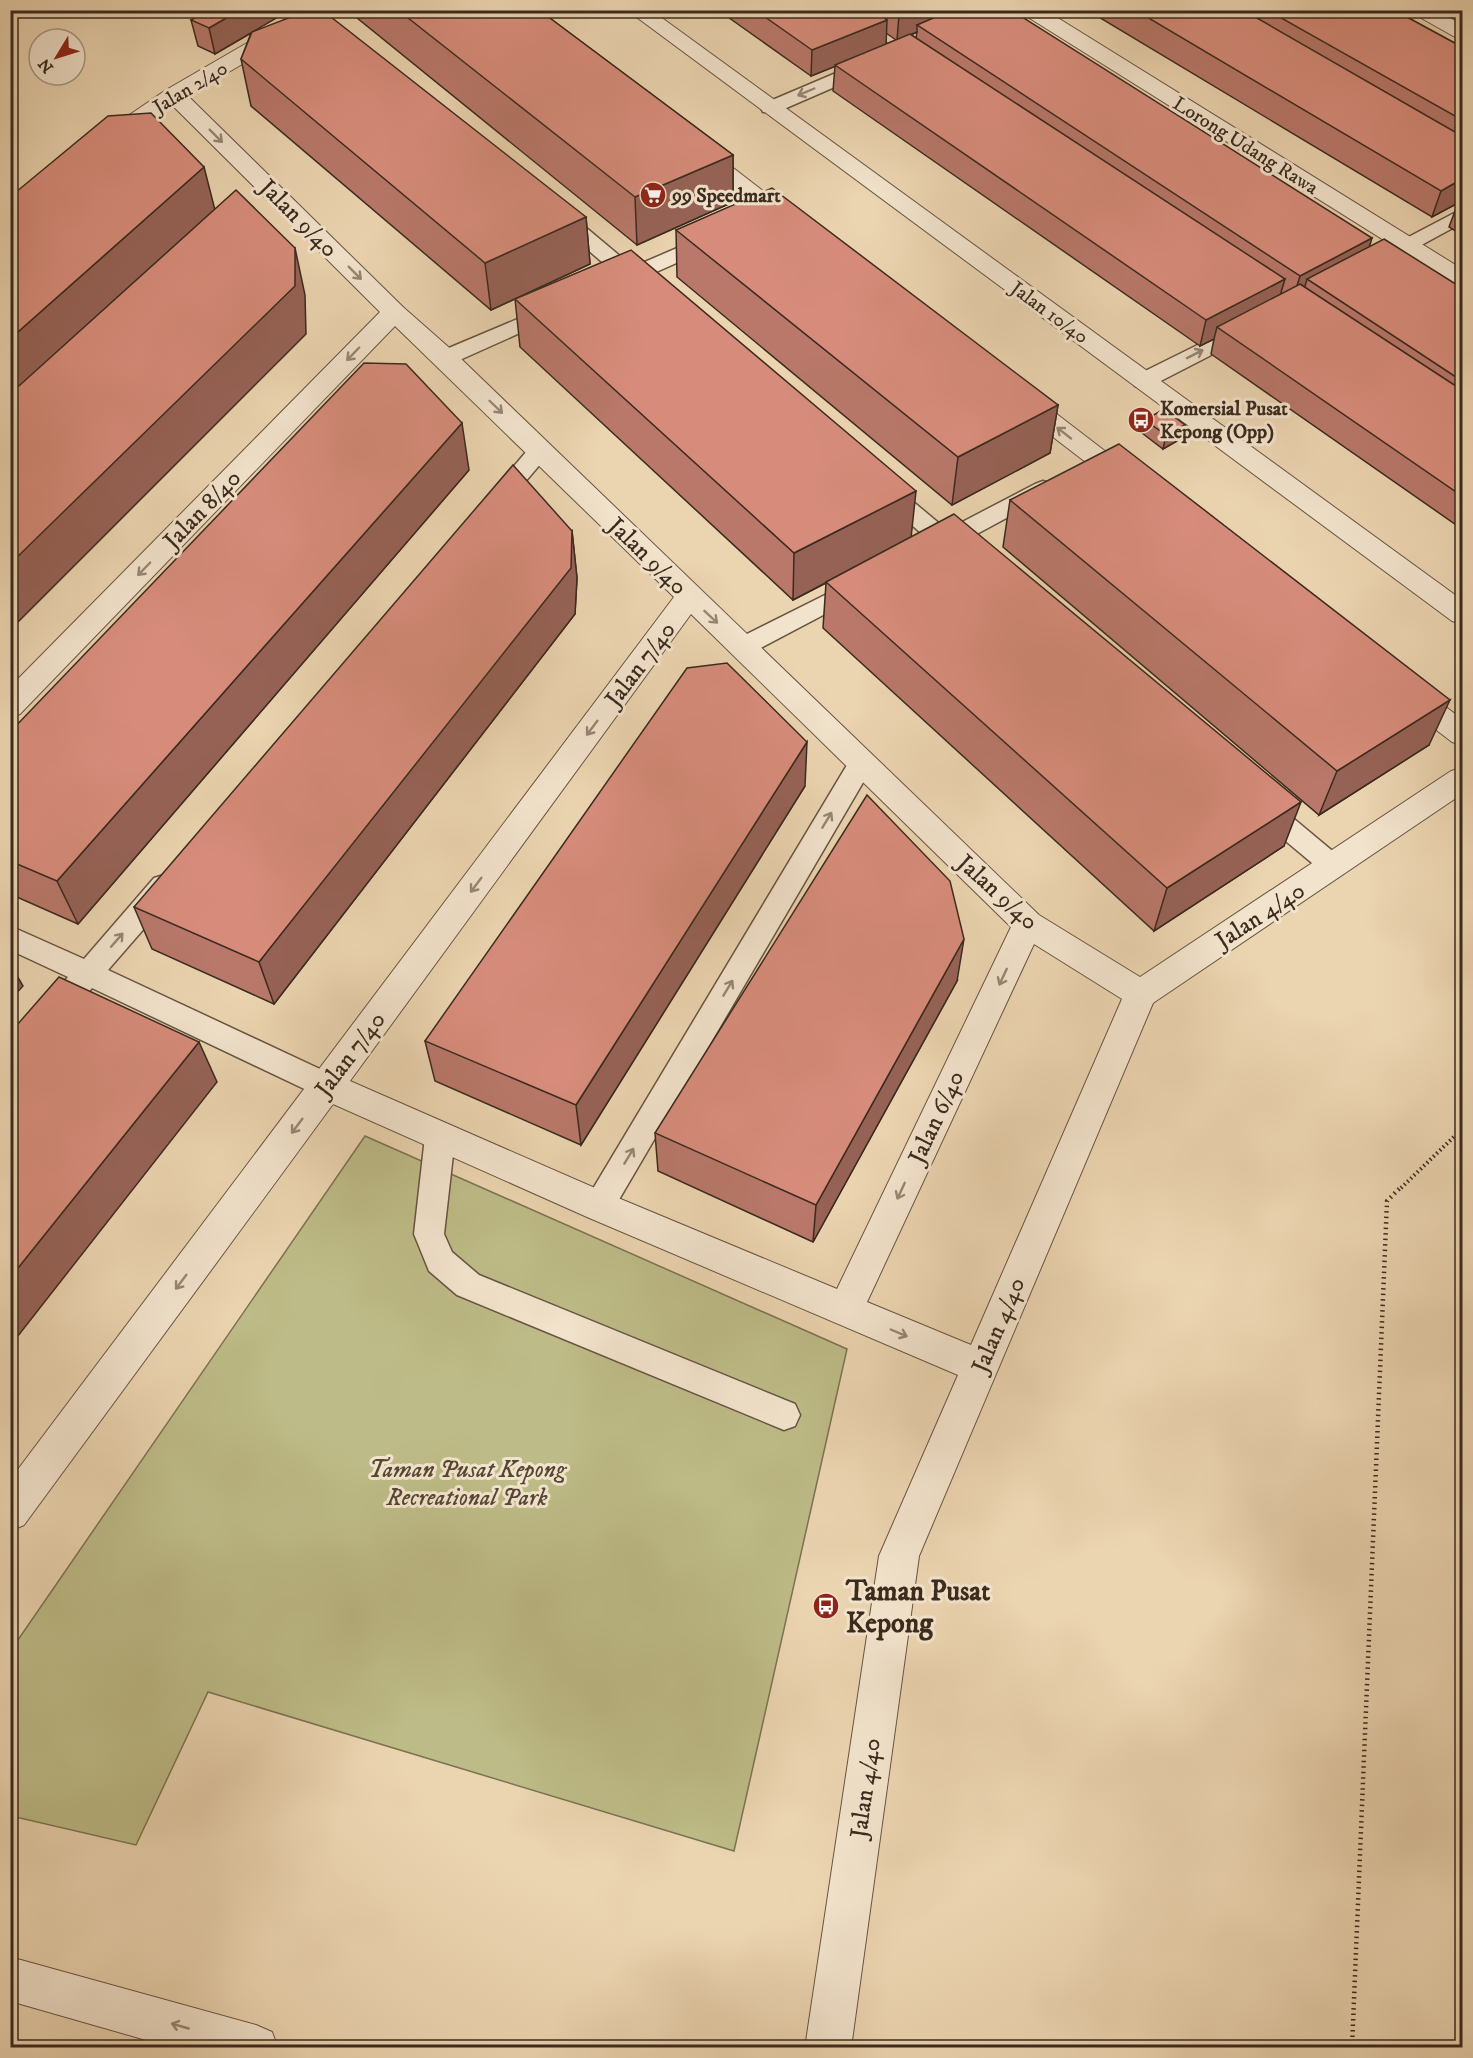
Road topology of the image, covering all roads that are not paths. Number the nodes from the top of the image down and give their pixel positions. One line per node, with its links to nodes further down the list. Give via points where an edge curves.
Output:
1 (637, 10): 9 (street, Jalan 10/40)
2 (1030, 10): 16 (street, Lorong Udang Rawa)
3 (1421, 10): 6 (street)
4 (319, 11): 5 (lane); 8 (street, Jalan 2/40)
5 (335, 27)
6 (1462, 33)
7 (888, 57): 9 (lane, one-way to 9)
8 (174, 95): 11 (street, Jalan 2/40); 23 (street, Jalan 9/40, one-way to 23)
9 (770, 108): 26 (street, Jalan 10/40)
10 (682, 140): 15 (street, via 765,216)
11 (90, 153)
12 (541, 200): 18 (lane)
13 (1462, 215): 16 (lane)
14 (734, 230): 18 (lane)
15 (810, 238)
16 (1408, 245): 17 (lane); 19 (street, Lorong Udang Rawa)
17 (1366, 267)
18 (631, 276): 20 (lane); 21 (lane)
19 (1462, 279)
20 (598, 290)
21 (658, 298)
22 (576, 300): 25 (lane)
23 (394, 312): 25 (street, Jalan 9/40); 41 (street, Jalan 8/40, one-way to 41)
24 (1270, 316): 26 (lane, one-way to 24)
25 (445, 358): 28 (street, Jalan 9/40, one-way to 28)
26 (1143, 381): 38 (street, Jalan 10/40)
27 (1004, 387): 29 (street, one-way to 27)
28 (540, 450): 32 (lane); 37 (street, Jalan 9/40)
29 (1078, 471): 31 (street); 33 (lane)
30 (865, 473): 33 (lane)
31 (1147, 496)
32 (479, 522)
33 (946, 541): 34 (lane); 35 (lane)
34 (915, 557)
35 (973, 564)
36 (874, 578): 39 (lane)
37 (689, 597): 39 (street, Jalan 9/40, one-way to 39); 53 (street, Jalan 7/40, one-way to 53)
38 (1462, 614)
39 (742, 647): 43 (street, Jalan 9/40)
40 (1386, 676): 42 (street)
41 (10, 706)
42 (1462, 734)
43 (862, 762): 48 (street, Jalan 9/40); 55 (lane, one-way to 43)
44 (1462, 780): 47 (street, Jalan 4/40)
45 (1243, 790): 47 (lane)
46 (182, 865): 50 (lane, one-way to 46)
47 (1333, 866): 51 (street, Jalan 4/40)
48 (1028, 924): 51 (street, Jalan 9/40); 56 (street, Jalan 6/40, one-way to 56)
49 (10, 937): 50 (lane)
50 (88, 974): 52 (lane); 53 (lane)
51 (1140, 994): 57 (street, Jalan 4/40)
52 (10, 1064)
53 (327, 1086): 54 (street); 59 (street, Jalan 7/40, one-way to 59)
54 (440, 1137): 55 (street); 58 (lane, via 429,1234 440,1261 468,1286)
55 (599, 1206): 56 (street)
56 (845, 1311): 57 (street, one-way to 57)
57 (980, 1367): 62 (street, Jalan 4/40, via 899,1556)
58 (784, 1414)
59 (10, 1512)
60 (10, 1978): 61 (street, one-way to 60)
61 (256, 2048)
62 (828, 2048)

